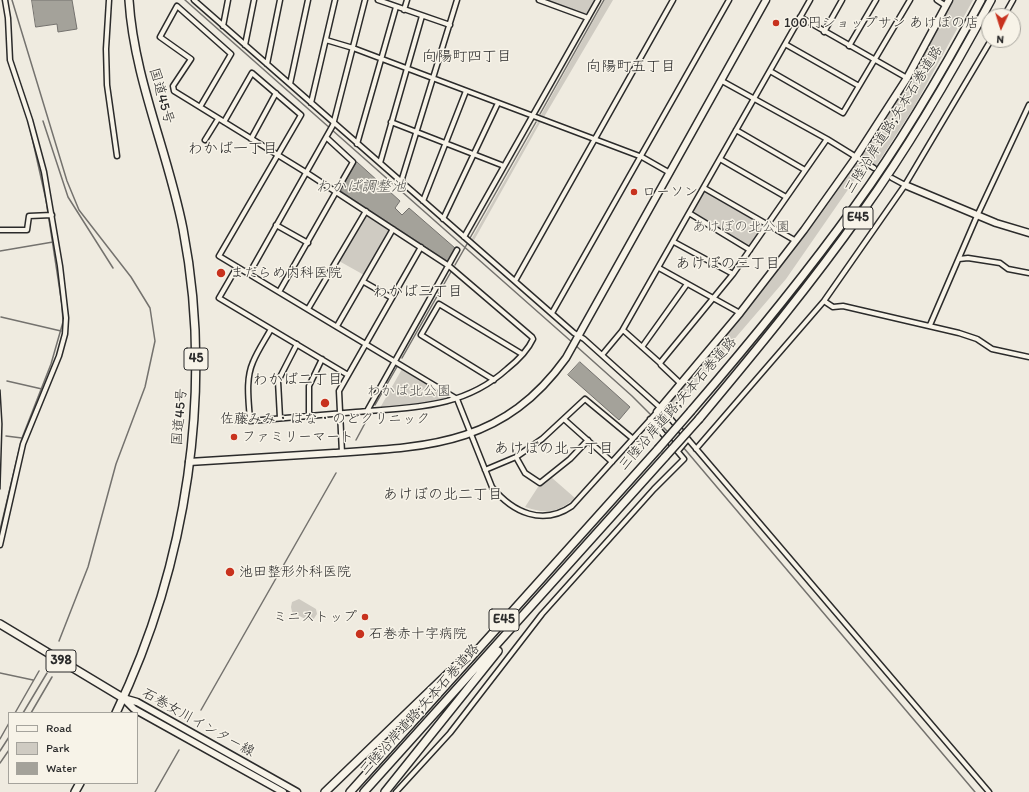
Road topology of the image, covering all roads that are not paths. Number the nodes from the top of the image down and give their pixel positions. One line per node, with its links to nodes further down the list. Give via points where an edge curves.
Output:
1 (5, 0): 94 (street, via 10,60 38,146)
2 (109, 0): 75 (street, via 107,85)
3 (129, 0): 158 (highway, 国道45号 / 45, via 139,68 177,204 192,295 196,382)
4 (194, 0): 26 (street)
5 (228, 0): 34 (street)
6 (254, 0): 38 (street)
7 (280, 0): 44 (street)
8 (308, 0): 50 (street)
9 (335, 0): 36 (street)
10 (365, 0): 40 (street)
11 (378, 0): 28 (street)
12 (407, 0): 29 (street)
13 (457, 0): 33 (street)
14 (539, 0): 32 (street)
15 (598, 0): 32 (street)
16 (673, 0): 68 (street)
17 (729, 0): 76 (street)
18 (766, 0): 49 (street)
19 (810, 0): 31 (street)
20 (842, 0): 35 (street)
21 (876, 0): 39 (street)
22 (910, 0): 43 (street)
23 (937, 0): 27 (street)
24 (981, 0): 164 (highway, 三陸沿岸道路;矢本石巻道路 / E45, bridge, via 912,120 855,206 776,309 658,449)
25 (991, 0): 162 (highway, 三陸沿岸道路;矢本石巻道路 / E45, bridge, via 923,118 862,212 765,340 699,419)
26 (200, 2): 34 (street)
27 (948, 3): 48 (street)
28 (396, 7): 29 (street); 42 (street)
29 (404, 10): 30 (street)
30 (422, 16): 33 (street); 45 (street)
31 (800, 17): 35 (street); 37 (street)
32 (588, 18): 59 (street)
33 (450, 25): 47 (street)
34 (223, 26): 38 (street)
35 (824, 32): 39 (street)
36 (326, 40): 40 (street); 55 (street)
37 (785, 44): 46 (street); 51 (street)
38 (245, 45): 44 (street)
39 (850, 46): 43 (street)
40 (353, 48): 42 (street); 63 (street)
41 (986, 48): 87 (street)
42 (382, 58): 45 (street); 72 (street)
43 (875, 60): 48 (street); 51 (street)
44 (266, 64): 50 (street)
45 (407, 68): 47 (street); 62 (street)
46 (770, 71): 51 (street, via 843,113); 54 (street)
47 (434, 78): 52 (street); 65 (street)
48 (907, 78): 77 (street)
49 (722, 81): 54 (street); 84 (street)
50 (290, 84): 55 (street)
51 (859, 86)
52 (466, 91): 56 (street); 71 (street)
53 (276, 93): 61 (street, via 252,73); 67 (street); 74 (street, via 301,115)
54 (754, 99): 64 (street); 69 (street)
55 (311, 103): 63 (street)
56 (498, 103): 59 (street); 73 (street)
57 (1029, 105): 95 (street)
58 (200, 107): 58 (street, via 231,54 177,6 160,37 191,59 173,86 174,91); 60 (street)
59 (532, 115): 68 (street); 80 (street)
60 (218, 119): 61 (street); 70 (street)
61 (224, 122): 67 (street)
62 (391, 122): 65 (street); 79 (street)
63 (333, 124): 66 (street); 72 (street)
64 (736, 130): 78 (street); 82 (street)
65 (416, 131): 71 (street); 86 (street)
66 (328, 136): 83 (street); 89 (street, via 353,162)
67 (251, 139): 74 (street)
68 (595, 139): 76 (street); 116 (street)
69 (827, 139): 77 (street); 82 (street)
70 (206, 140)
71 (446, 143): 73 (street); 91 (street)
72 (357, 144): 79 (street)
73 (475, 154): 80 (street); 96 (street)
74 (277, 155): 83 (street); 110 (street, via 219,256)
75 (117, 156)
76 (642, 157): 84 (street); 124 (street)
77 (856, 157): 81 (street); 103 (street)
78 (720, 159): 88 (street); 90 (street)
79 (380, 163): 86 (street)
80 (504, 166): 102 (street)
81 (874, 168)
82 (805, 170): 90 (street)
83 (306, 172): 89 (street); 97 (street)
84 (670, 173): 130 (street)
85 (892, 178): 87 (street)
86 (401, 182): 91 (street)
87 (905, 185): 95 (street); 122 (street)
88 (704, 188): 93 (street); 98 (street)
89 (337, 192): 92 (street); 105 (street)
90 (786, 197): 98 (street)
91 (423, 201): 96 (street)
92 (366, 211): 99 (street); 123 (street)
93 (689, 213): 104 (street); 108 (street)
94 (50, 215): 100 (street, via 29,216 27,230); 161 (street, via 65,304 65,334 59,356 23,444)
95 (977, 216): 101 (street); 109 (street)
96 (443, 219): 102 (street)
97 (276, 225): 105 (street); 114 (street)
98 (768, 225): 103 (street); 108 (street)
99 (394, 229): 106 (street); 117 (street)
100 (0, 230)
101 (1029, 233)
102 (464, 237): 116 (street)
103 (796, 241): 125 (street)
104 (674, 242): 112 (street); 115 (street)
105 (308, 243): 119 (street)
106 (421, 247): 111 (street); 120 (street)
107 (457, 250): 111 (street)
108 (750, 250): 115 (street)
109 (959, 259): 113 (street, via 1000,263 1008,269); 126 (street)
110 (237, 266): 114 (street); 128 (street, via 219,298)
111 (449, 266): 134 (street, via 532,337 532,341); 138 (street)
112 (660, 268): 118 (street); 129 (street)
113 (1029, 273)
114 (248, 274): 119 (street)
115 (732, 274): 121 (street)
116 (515, 281): 124 (street)
117 (364, 282): 120 (street); 127 (street)
118 (687, 284): 121 (street); 133 (street)
119 (279, 292): 123 (street)
120 (392, 298): 132 (street)
121 (714, 299): 125 (street); 139 (street)
122 (824, 301): 126 (street, via 833,307 843,306); 154 (street)
123 (308, 309): 127 (street)
124 (552, 313): 130 (street)
125 (740, 313): 142 (street)
126 (930, 325): 136 (street, via 977,339 992,348)
127 (337, 326): 132 (street)
128 (271, 329): 131 (street); 148 (street, via 250,371 250,420)
129 (623, 330): 133 (street); 135 (street)
130 (577, 339): 135 (street); 150 (street, via 553,376 526,402 495,423)
131 (297, 344): 137 (street); 148 (street, via 278,381)
132 (366, 344): 138 (street); 140 (street)
133 (642, 347): 139 (street)
134 (522, 354): 141 (street); 141 (street, via 438,304 421,335)
135 (602, 355): 146 (street)
136 (1029, 357)
137 (322, 359): 140 (street); 147 (street, via 309,386)
138 (395, 361): 143 (street); 144 (street)
139 (660, 362): 142 (street, via 661,366)
140 (348, 375): 145 (street, via 339,391)
141 (494, 380): 143 (street)
142 (680, 383): 146 (street)
143 (457, 399): 144 (street, via 432,406); 150 (street)
144 (367, 411): 145 (street)
145 (339, 413): 147 (street); 156 (street)
146 (655, 414): 151 (street); 152 (street); 155 (street)
147 (309, 416): 148 (street)
148 (280, 418)
149 (565, 420): 151 (street, via 583,400 588,400); 153 (street); 157 (street)
150 (472, 434): 156 (street, via 424,446); 160 (street)
151 (632, 438): 159 (street)
152 (688, 439): 154 (street); 155 (street)
153 (588, 440): 157 (street, via 570,459 540,483 522,470); 159 (street)
154 (696, 449): 174 (street)
155 (678, 451): 173 (street, via 684,459 542,614 450,733)
156 (342, 453): 158 (street)
157 (516, 457): 160 (street)
158 (189, 462): 165 (highway, 国道45号 / 45, via 176,537 162,592)
159 (612, 462): 160 (street, via 572,506 555,516 547,517 524,512 498,494)
160 (485, 470)
161 (0, 545)
162 (556, 579): 171 (highway, 三陸沿岸道路;矢本石巻道路 / E45); 172 (highway)
163 (0, 624): 165 (highway, 398)
164 (499, 626): 169 (highway); 170 (highway, 三陸沿岸道路;矢本石巻道路 / E45)
165 (123, 698): 166 (highway, 国道45号 / 45); 167 (street, 石巻女川インター線, via 133,709); 168 (street, 石巻女川インター線, via 137,702)
166 (116, 712)
167 (283, 792)
168 (297, 792)
169 (325, 792)
170 (350, 792)
171 (364, 792)
172 (385, 792)
173 (396, 792)
174 (990, 792)

